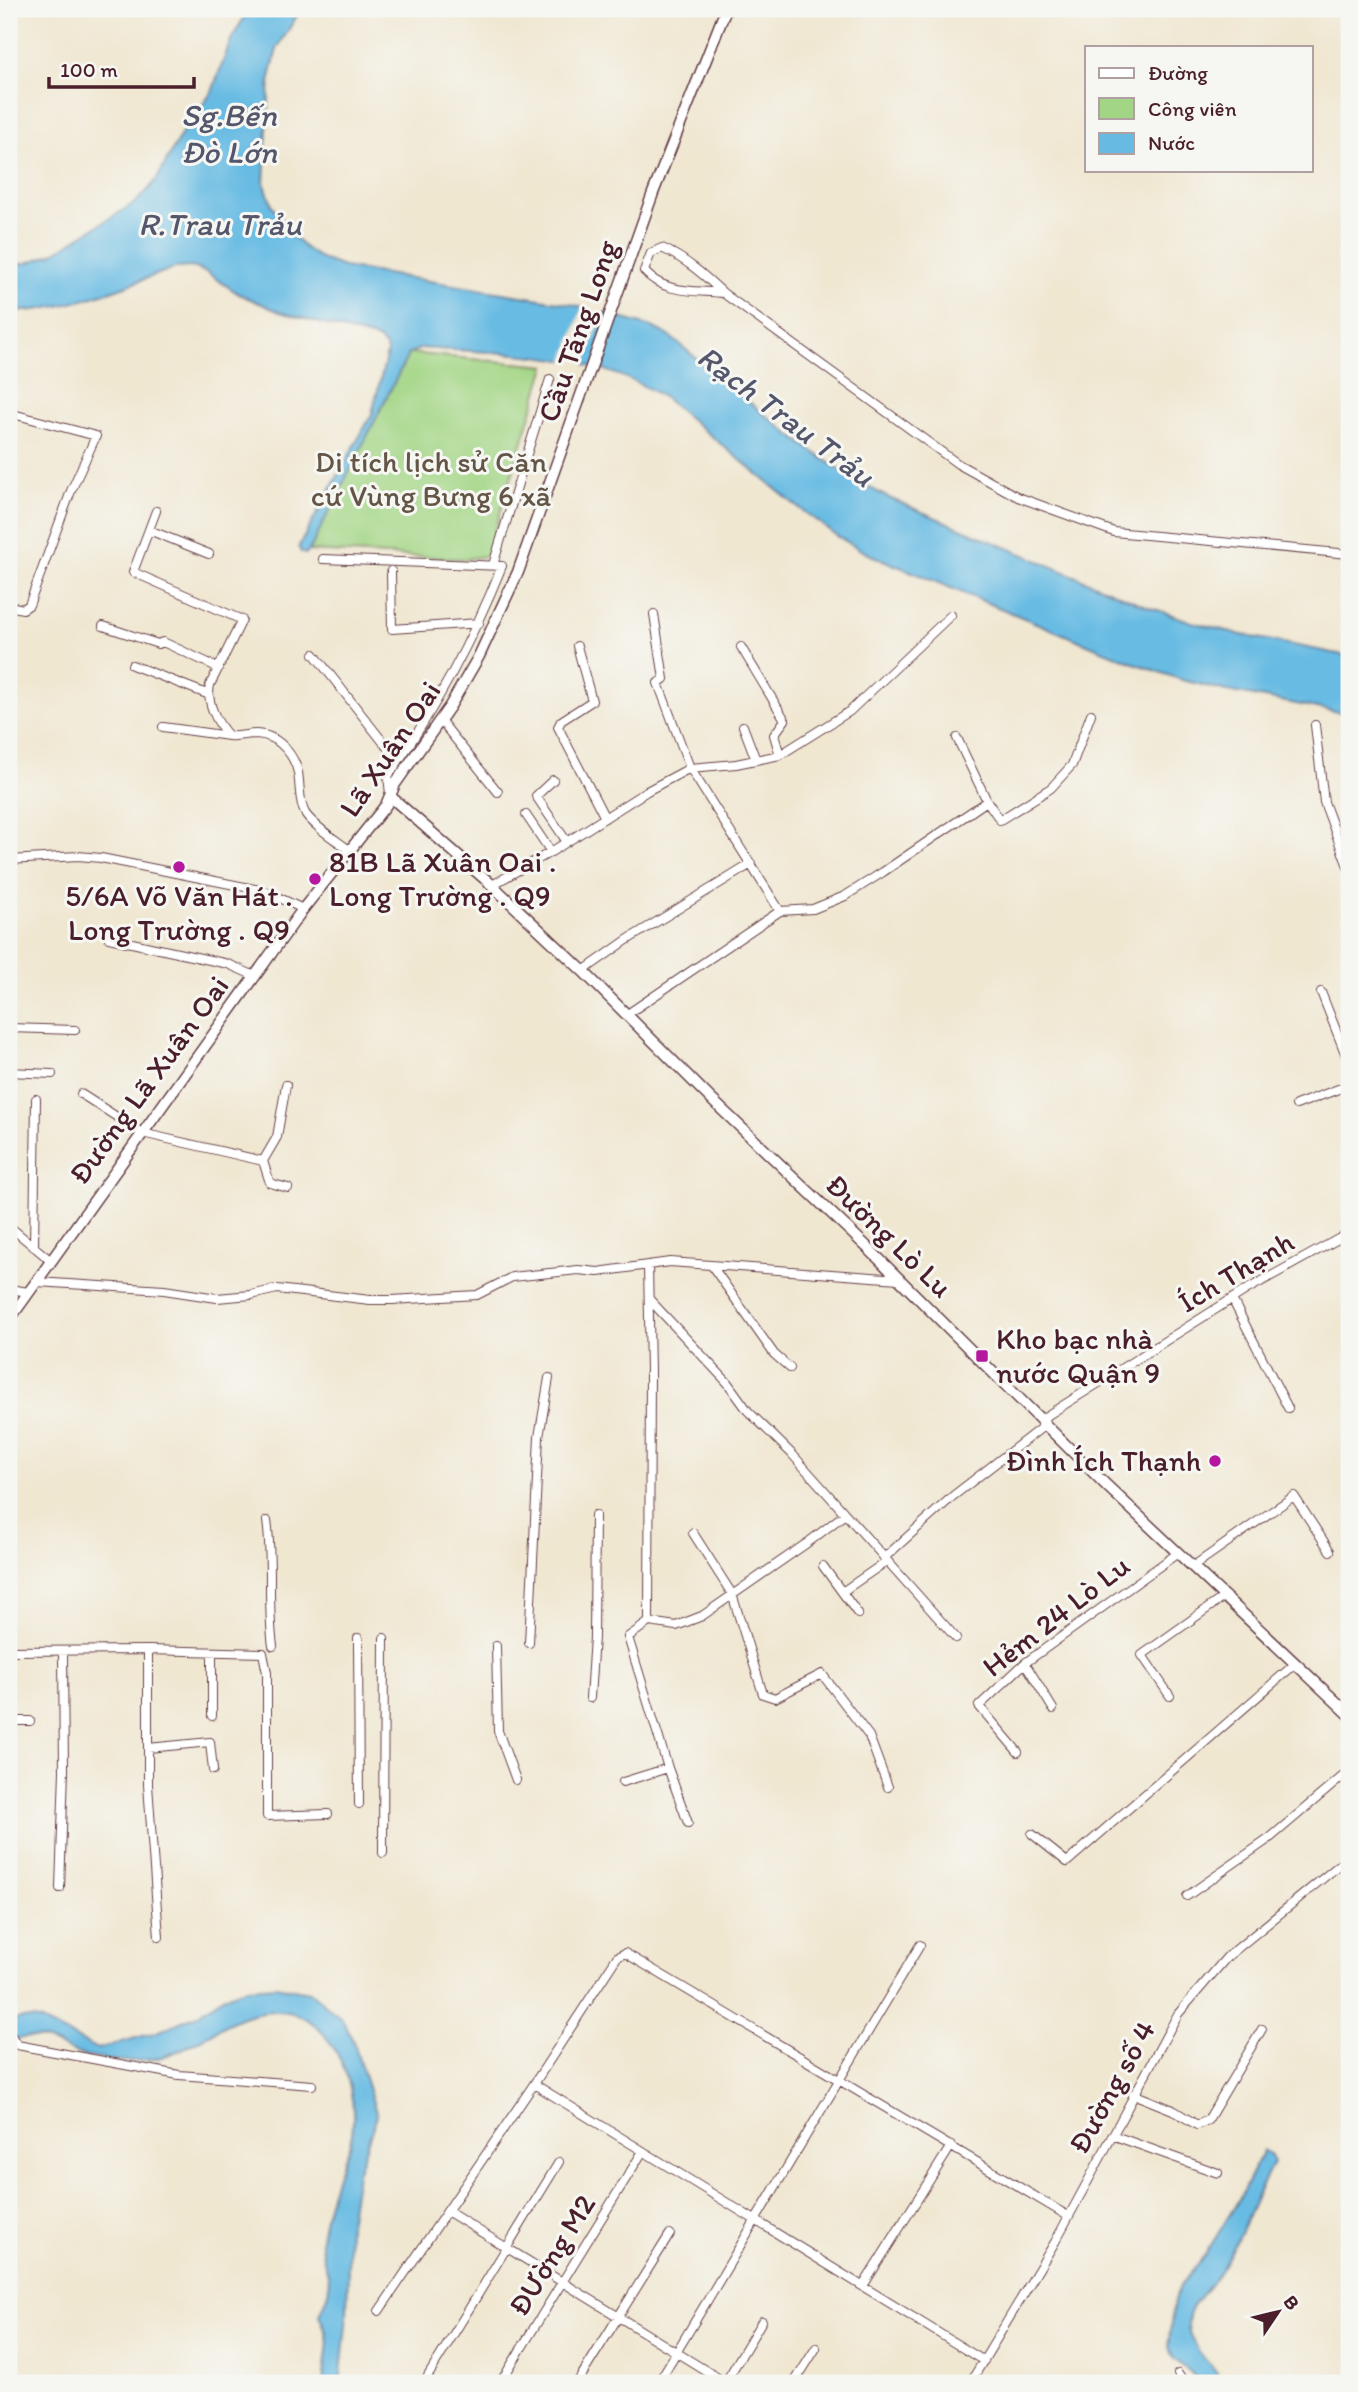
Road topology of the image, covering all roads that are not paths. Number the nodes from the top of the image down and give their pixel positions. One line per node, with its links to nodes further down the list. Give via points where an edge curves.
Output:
1 (726, 9): 22 (main road, Cầu Tăng Long, via 653,193 519,572)
2 (723, 293): 2 (street, via 697,269 663,248 652,253 644,271 654,283); 8 (street, via 958,464 1018,497 1114,532)
3 (550, 379): 10 (street)
4 (9, 413): 12 (street, via 96,436 29,605)
5 (156, 511): 6 (street)
6 (149, 530): 7 (street); 21 (street, via 133,572 242,620)
7 (209, 554)
8 (1349, 554)
9 (323, 559): 10 (street)
10 (497, 566): 15 (street)
11 (391, 571): 15 (street, via 392,629)
12 (9, 606)
13 (654, 614): 34 (street, via 664,679 658,683)
14 (951, 615): 31 (street, via 850,711)
15 (479, 622): 33 (street, via 444,690)
16 (103, 626): 21 (street, via 163,642)
17 (577, 646): 40 (street, via 592,701 558,727)
18 (741, 647): 31 (street, via 785,720 774,735)
19 (314, 654): 33 (street)
20 (132, 665): 23 (street)
21 (219, 668): 23 (street)
22 (465, 681): 25 (main road, Lã Xuân Oai)
23 (208, 694): 29 (street)
24 (1091, 714): 38 (street, via 1072,765 1051,788 1000,820)
25 (440, 720): 36 (street); 37 (main road, Lã Xuân Oai)
26 (1315, 725): 46 (street, via 1324,802)
27 (743, 726): 32 (street)
28 (163, 727): 29 (street)
29 (229, 737): 42 (street, via 259,734 281,744 299,769 302,810)
30 (957, 738): 38 (street)
31 (780, 755): 32 (street)
32 (756, 760): 34 (street)
33 (398, 761): 37 (street, via 388,776)
34 (690, 768): 40 (street); 45 (street)
35 (553, 780): 41 (street, via 536,796)
36 (498, 792)
37 (391, 797): 42 (main road, Lã Xuân Oai); 47 (main road, Đường Lò Lu)
38 (987, 801): 49 (street, via 845,896 813,909)
39 (526, 815): 43 (street)
40 (605, 818): 41 (street)
41 (567, 842): 43 (street)
42 (350, 851): 48 (main road, Lã Xuân Oai)
43 (551, 852): 47 (street)
44 (9, 860): 48 (street, via 101,858 265,891)
45 (751, 863): 49 (street); 51 (street)
46 (1349, 869)
47 (492, 885): 51 (main road, Đường Lò Lu)
48 (303, 909): 52 (main road, Đường Lã Xuân Oai)
49 (780, 911): 54 (street)
50 (109, 938): 52 (street, via 228,964)
51 (583, 971): 54 (main road, Đường Lò Lu)
52 (255, 975): 65 (main road, Đường Lã Xuân Oai)
53 (1321, 992): 57 (street)
54 (626, 1015): 74 (main road, Đường Lò Lu)
55 (9, 1028): 56 (street)
56 (75, 1030)
57 (1349, 1063)
58 (9, 1072): 59 (street)
59 (52, 1074)
60 (286, 1085): 66 (street, via 277,1137)
61 (1349, 1085): 64 (street)
62 (80, 1094): 65 (street)
63 (36, 1099): 70 (street)
64 (1296, 1105)
65 (142, 1133): 66 (street); 71 (main road, Đường Lã Xuân Oai)
66 (263, 1161): 67 (street, via 270,1182)
67 (288, 1188)
68 (9, 1226): 70 (street)
69 (1349, 1233): 79 (street, Ích Thạnh)
70 (34, 1247): 71 (street)
71 (50, 1260): 75 (main road, Đường Lã Xuân Oai)
72 (648, 1265): 73 (street); 75 (street, via 512,1277 477,1295 392,1300 277,1289 217,1298); 78 (street)
73 (712, 1266): 74 (street); 81 (street, via 774,1354)
74 (900, 1279): 84 (main road, Đường Lò Lu)
75 (37, 1282): 77 (main road)
76 (9, 1289): 77 (street)
77 (29, 1292): 80 (main road)
78 (649, 1299): 85 (street); 98 (street)
79 (1232, 1299): 83 (street); 84 (street, Ích Thạnh)
80 (9, 1320)
81 (790, 1368)
82 (549, 1378): 102 (street, via 538,1437)
83 (1288, 1408)
84 (1043, 1422): 90 (main road, Đường Lò Lu); 91 (street, Ích Thạnh)
85 (845, 1514): 91 (street); 95 (street)
86 (595, 1515): 112 (street)
87 (267, 1521): 103 (street)
88 (694, 1533): 95 (street)
89 (1330, 1551): 93 (street, via 1294,1496)
90 (1178, 1553): 93 (main road, Đường Lò Lu); 109 (street, Hẻm 24 Lò Lu)
91 (885, 1560): 94 (street, Ích Thạnh); 101 (street)
92 (823, 1566): 94 (street)
93 (1192, 1567): 96 (main road, Đường Lò Lu)
94 (842, 1592): 97 (street)
95 (732, 1594): 98 (street, via 702,1616 676,1626); 125 (street, via 763,1694 775,1698 822,1674 869,1736)
96 (1225, 1596): 110 (main road, Đường Lò Lu); 111 (street, via 1142,1655)
97 (858, 1614)
98 (649, 1622): 120 (street, via 628,1637)
99 (358, 1638): 126 (street)
100 (384, 1638): 130 (street)
101 (956, 1638)
102 (529, 1643)
103 (273, 1646)
104 (496, 1646): 123 (street, via 498,1731)
105 (148, 1650): 107 (street); 108 (street); 118 (street)
106 (9, 1651): 107 (street)
107 (63, 1652): 132 (street)
108 (212, 1652): 115 (street); 127 (street, via 263,1653 267,1673 267,1816)
109 (1026, 1663): 113 (street); 119 (street, Hẻm 24 Lò Lu, via 979,1706)
110 (1295, 1664): 114 (main road, Đường Lò Lu); 129 (street, via 1066,1862)
111 (1170, 1696)
112 (590, 1698)
113 (1053, 1709)
114 (1349, 1714)
115 (212, 1716)
116 (9, 1721): 117 (street)
117 (30, 1721)
118 (148, 1748): 121 (street, via 210,1742); 134 (street)
119 (1018, 1752)
120 (668, 1768): 124 (street); 128 (street)
121 (213, 1770)
122 (1349, 1771): 133 (street, via 1270,1838)
123 (516, 1780)
124 (623, 1782)
125 (888, 1787)
126 (359, 1804)
127 (328, 1814)
128 (688, 1823)
129 (1032, 1834)
130 (383, 1853)
131 (1349, 1857): 141 (street, Đường số 4, via 1227,1957 1178,2014)
132 (60, 1888)
133 (1187, 1896)
134 (159, 1937)
135 (920, 1945): 138 (street)
136 (1262, 2029): 141 (street, via 1208,2120 1197,2125)
137 (9, 2032): 140 (street, via 17,2045 179,2075)
138 (840, 2080): 139 (street, via 622,1953); 143 (street); 149 (street)
139 (534, 2084): 144 (street); 147 (street)
140 (312, 2085)
141 (1133, 2094): 142 (street, Đường số 4)
142 (1112, 2134): 146 (street); 148 (street, Đường số 4)
143 (951, 2146): 148 (street); 153 (street)
144 (643, 2151): 149 (street); 152 (street, ĐƯờng M2)
145 (559, 2162): 151 (street)
146 (1218, 2173)
147 (446, 2211): 151 (street); 154 (street)
148 (1069, 2216): 159 (street, Đường số 4)
149 (756, 2221): 153 (street); 158 (street)
150 (670, 2234): 155 (street)
151 (506, 2248): 152 (street); 161 (street)
152 (562, 2282): 155 (street); 162 (street, ĐƯờng M2)
153 (863, 2286): 159 (street)
154 (379, 2311)
155 (618, 2317): 158 (street); 163 (street)
156 (762, 2320): 165 (street)
157 (816, 2348): 166 (street)
158 (677, 2353): 164 (street); 165 (street)
159 (984, 2361): 167 (street, Đường số 4)
160 (1178, 2374): 168 (street)
161 (428, 2376)
162 (500, 2383)
163 (577, 2383)
164 (658, 2383)
165 (725, 2383)
166 (794, 2383)
167 (970, 2383)
168 (1184, 2383)

